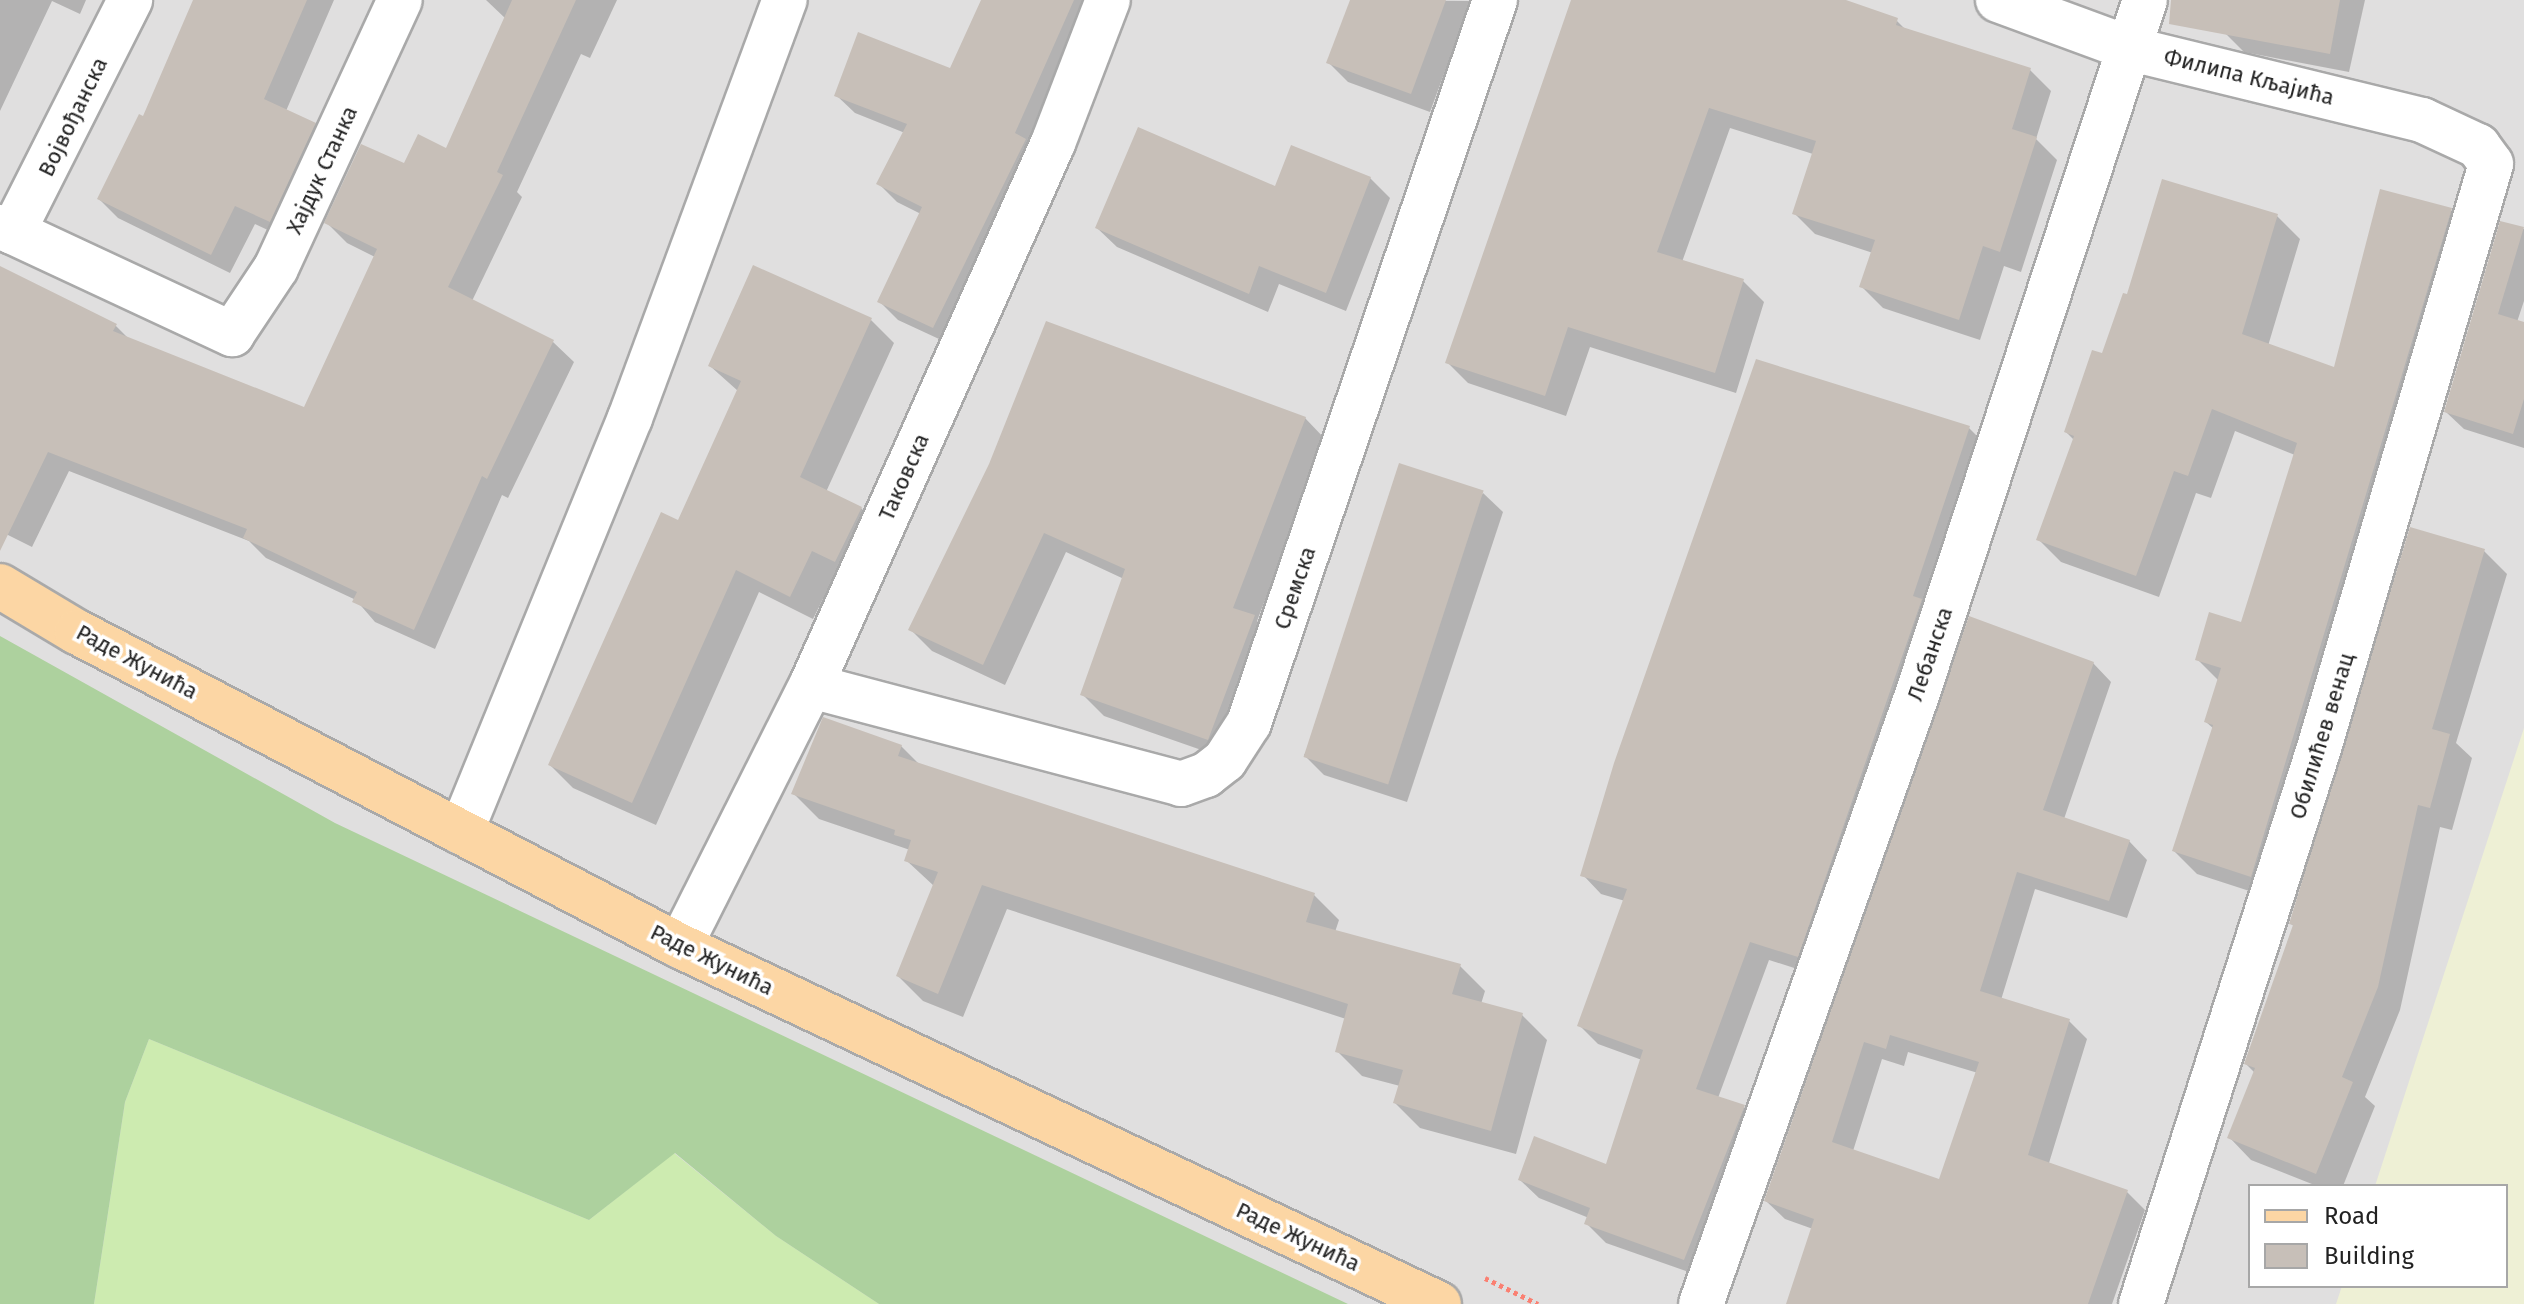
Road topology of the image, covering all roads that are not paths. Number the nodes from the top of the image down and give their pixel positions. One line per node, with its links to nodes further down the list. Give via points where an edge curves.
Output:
1 (130, 0): 10 (street, Војвођанска)
2 (400, 0): 11 (street, Хајдук Станка, via 276,268)
3 (785, 0): 14 (street, via 630,418)
4 (1108, 0): 13 (street, Таковска, via 1053,143)
5 (1495, 0): 13 (street, Сремска, via 1249,723 1225,760 1206,775 1181,784)
6 (1998, 0): 8 (street, Филипа Кљајића)
7 (2145, 0): 8 (street, Лебанска)
8 (2131, 49): 9 (street, Филипа Кљајића, via 2422,120 2478,146); 17 (street, Лебанска, via 1917,695)
9 (2491, 164): 18 (street, Обилићев венац, via 2319,748)
10 (7, 230): 11 (street, Војвођанска)
11 (232, 334)
12 (0, 586): 14 (main road, Раде Жунића)
13 (811, 686): 15 (street, Таковска)
14 (461, 832): 15 (main road, Раде Жунића)
15 (680, 946): 16 (main road, Раде Жунића)
16 (1439, 1304)
17 (1701, 1304)
18 (2141, 1304)

